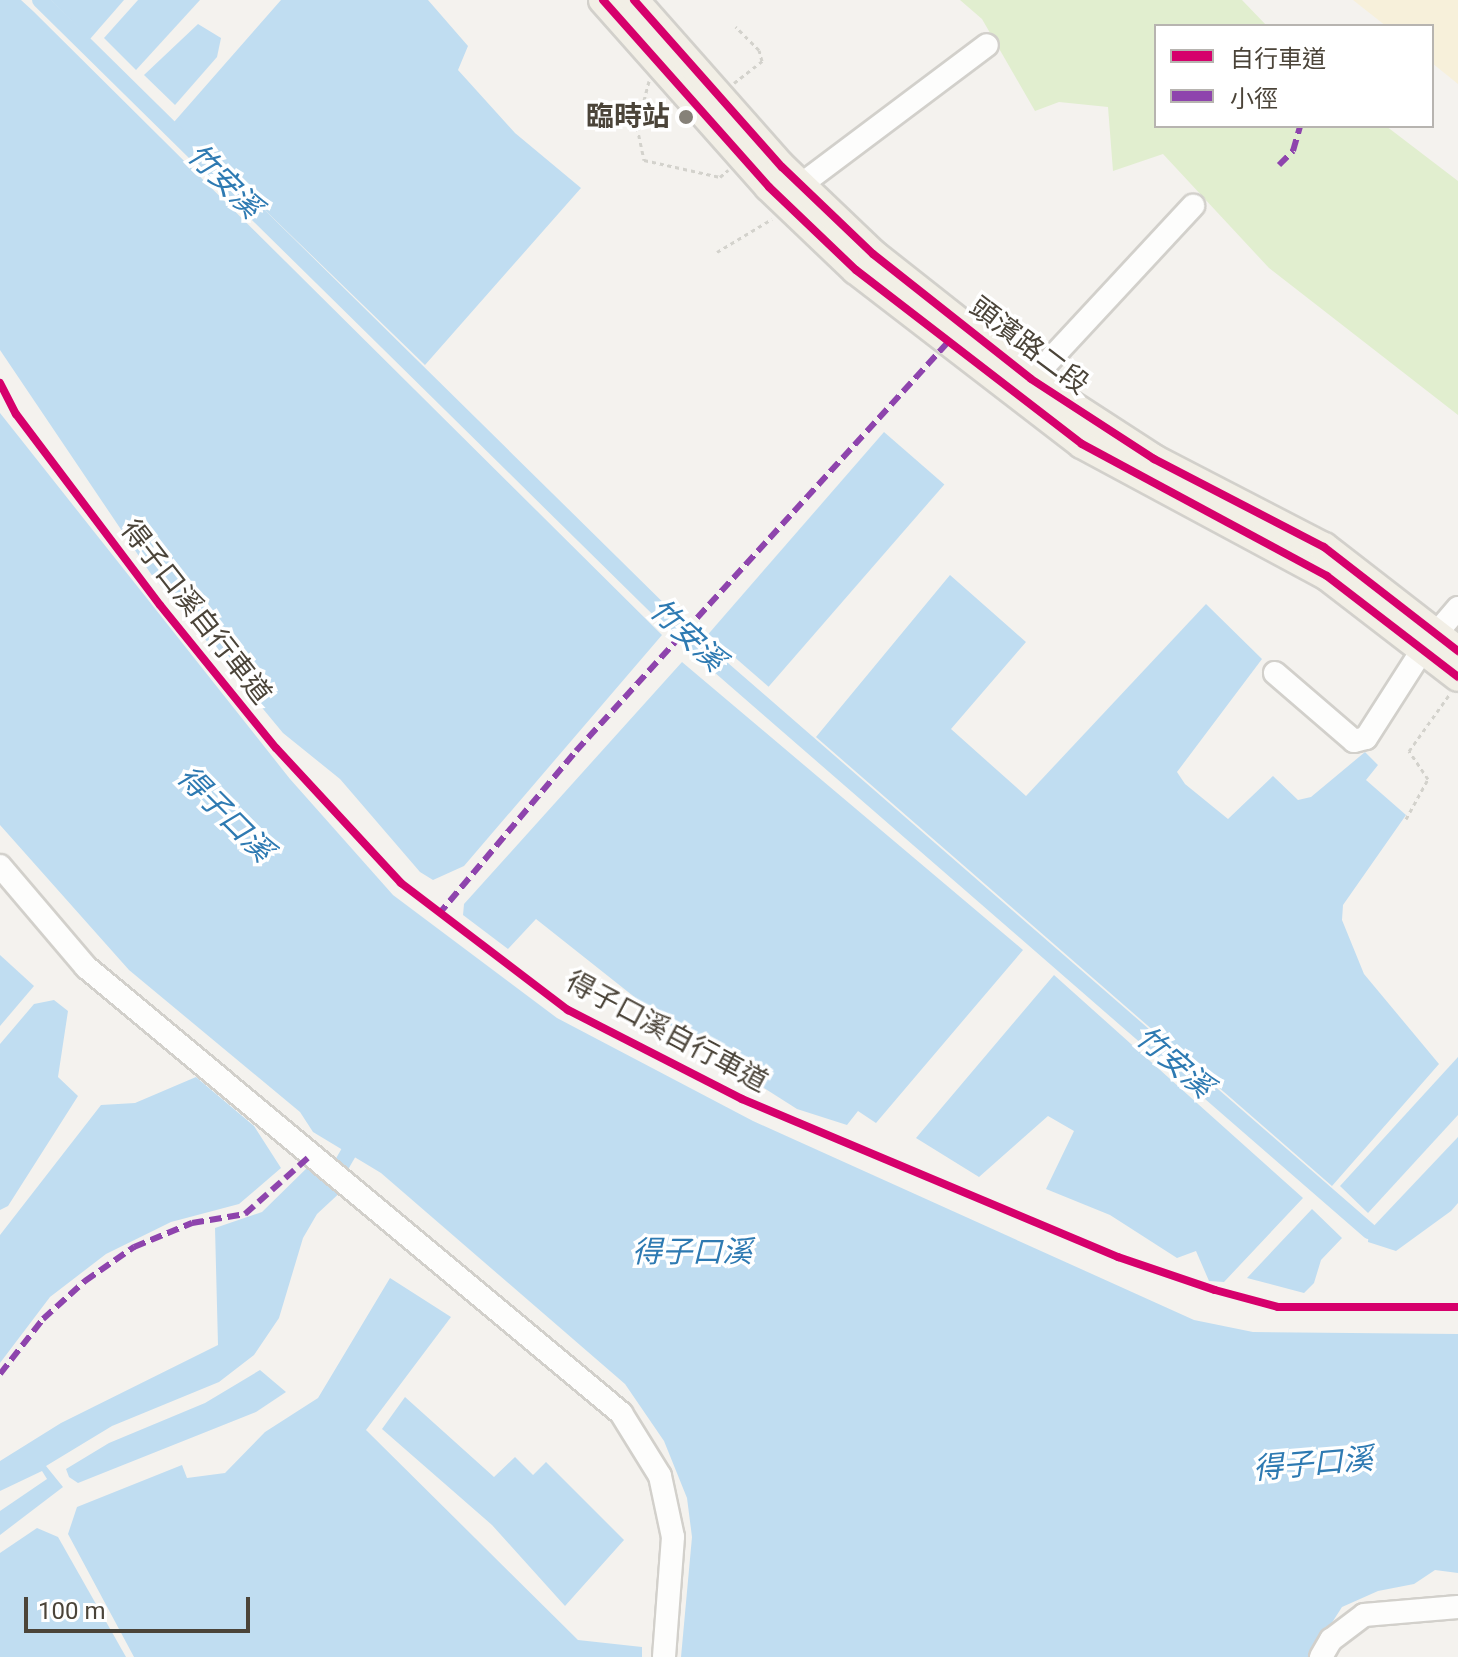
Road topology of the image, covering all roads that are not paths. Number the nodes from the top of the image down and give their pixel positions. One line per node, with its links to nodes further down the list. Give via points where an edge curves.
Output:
1 (613, 1): 3 (main road, 頭濱路二段, via 655,59 734,147); 3 (main road, 頭濱路二段, via 719,96)
2 (987, 45): 3 (lane)
3 (790, 197): 5 (main road, 頭濱路二段, via 856,270)
4 (1193, 206): 5 (lane)
5 (1024, 387): 7 (main road, 頭濱路二段, via 1082,444 1327,576)
6 (1458, 608): 7 (lane)
7 (1439, 645): 8 (lane, via 1366,738 1354,741); 9 (main road, 頭濱路二段)
8 (1275, 673)
9 (1458, 677)
10 (0, 866): 12 (lane, via 86,967 621,1413 660,1476 673,1537)
11 (1458, 1607): 13 (lane, via 1364,1615 1331,1640)
12 (664, 1657)
13 (1321, 1657)

